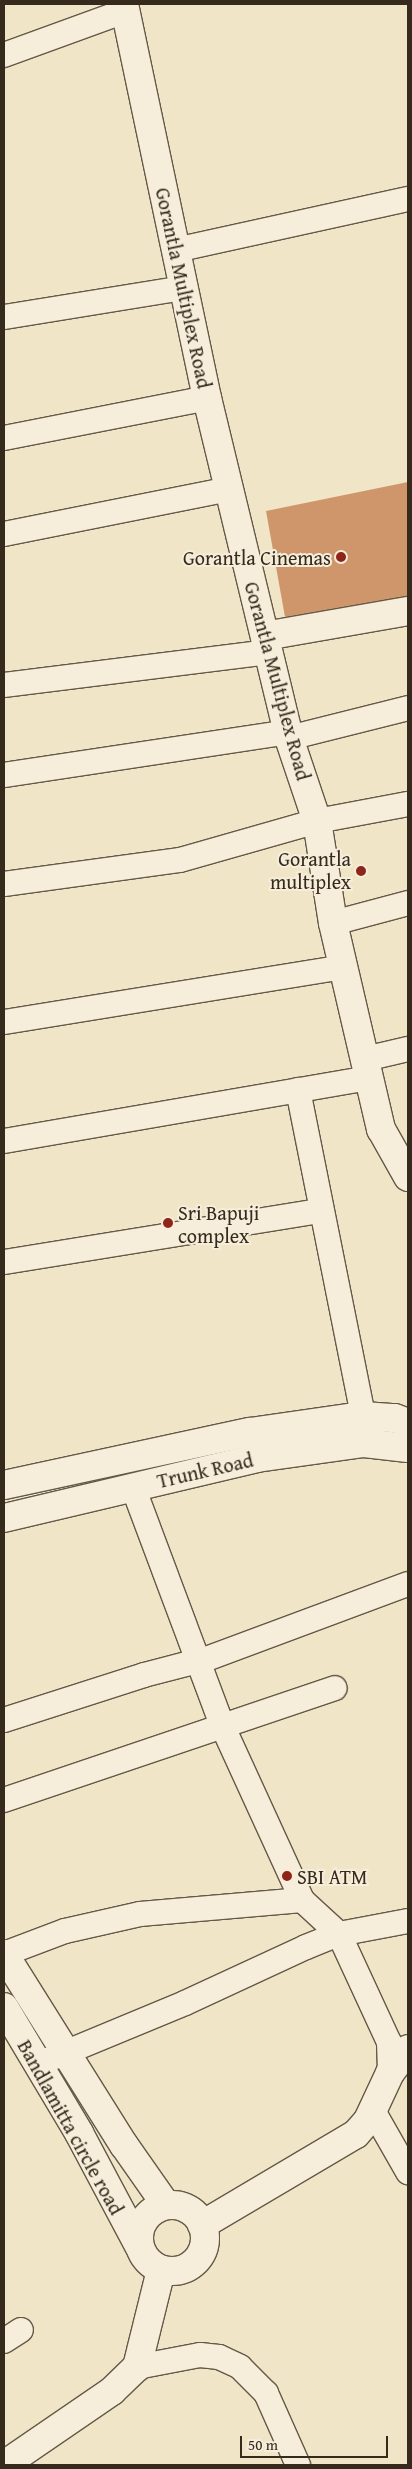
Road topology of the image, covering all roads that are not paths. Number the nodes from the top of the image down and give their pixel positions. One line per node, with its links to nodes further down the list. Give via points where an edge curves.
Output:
1 (125, 8): 2 (street); 4 (street, Gorantla Multiplex Road)
2 (4, 55)
3 (408, 200): 4 (street)
4 (176, 250): 5 (street, Gorantla Multiplex Road)
5 (184, 288): 6 (street); 7 (street, Gorantla Multiplex Road)
6 (4, 317)
7 (207, 398): 8 (street); 9 (street, Gorantla Multiplex Road)
8 (4, 438)
9 (230, 489): 10 (street); 12 (street, Gorantla Multiplex Road)
10 (4, 534)
11 (408, 611): 12 (street)
12 (267, 644): 13 (street); 15 (street, Gorantla Multiplex Road)
13 (4, 685)
14 (408, 708): 15 (street)
15 (288, 735): 16 (street); 18 (street, Gorantla Multiplex Road)
16 (4, 775)
17 (408, 804): 18 (street)
18 (317, 821): 19 (street, via 180,860); 21 (street, Gorantla Multiplex Road)
19 (4, 884)
20 (408, 903): 21 (street)
21 (333, 923): 22 (street, Gorantla Multiplex Road)
22 (343, 967): 23 (street); 25 (street, Gorantla Multiplex Road)
23 (4, 1022)
24 (408, 1049): 25 (street)
25 (367, 1068): 26 (street); 28 (street, Gorantla Multiplex Road, via 381,1129)
26 (298, 1090): 27 (street); 29 (street)
27 (4, 1141)
28 (408, 1177)
29 (319, 1211): 30 (street); 31 (street)
30 (4, 1262)
31 (363, 1416): 32 (street, Trunk Road, via 395,1418); 34 (street, Trunk Road, via 250,1432)
32 (408, 1423)
33 (408, 1448): 35 (street, Trunk Road, via 364,1443 322,1447)
34 (4, 1485)
35 (133, 1487): 36 (street, Trunk Road); 38 (street)
36 (4, 1518)
37 (408, 1584): 38 (street)
38 (198, 1661): 40 (street); 41 (street)
39 (335, 1688): 41 (street)
40 (4, 1720)
41 (222, 1725): 42 (street); 43 (street)
42 (4, 1800)
43 (302, 1900): 45 (street); 46 (street, via 140,1914 65,1931)
44 (408, 1921): 45 (street)
45 (340, 1934): 49 (street, via 185,2003); 51 (street, via 389,2042)
46 (4, 1954): 49 (street)
47 (4, 2007): 50 (street, Bandlamitta circle road)
48 (408, 2049): 51 (street)
49 (66, 2051): 50 (street); 55 (street, via 124,2145)
50 (40, 2065): 57 (street, Bandlamitta circle road)
51 (390, 2073): 52 (street)
52 (372, 2109): 53 (street); 56 (street, via 363,2127 346,2142)
53 (400, 2139): 54 (street)
54 (408, 2172)
55 (166, 2205): 56 (street, via 188,2209); 57 (street, Bandlamitta circle road, via 144,2220 138,2235)
56 (202, 2224): 58 (street, via 205,2244 196,2261 180,2271)
57 (139, 2246): 58 (street, Bandlamitta circle road, via 151,2264)
58 (161, 2270): 59 (street)
59 (136, 2366): 60 (street, via 112,2391); 61 (street, via 200,2355 219,2357 240,2367 266,2393)
60 (4, 2465)
61 (298, 2465)

